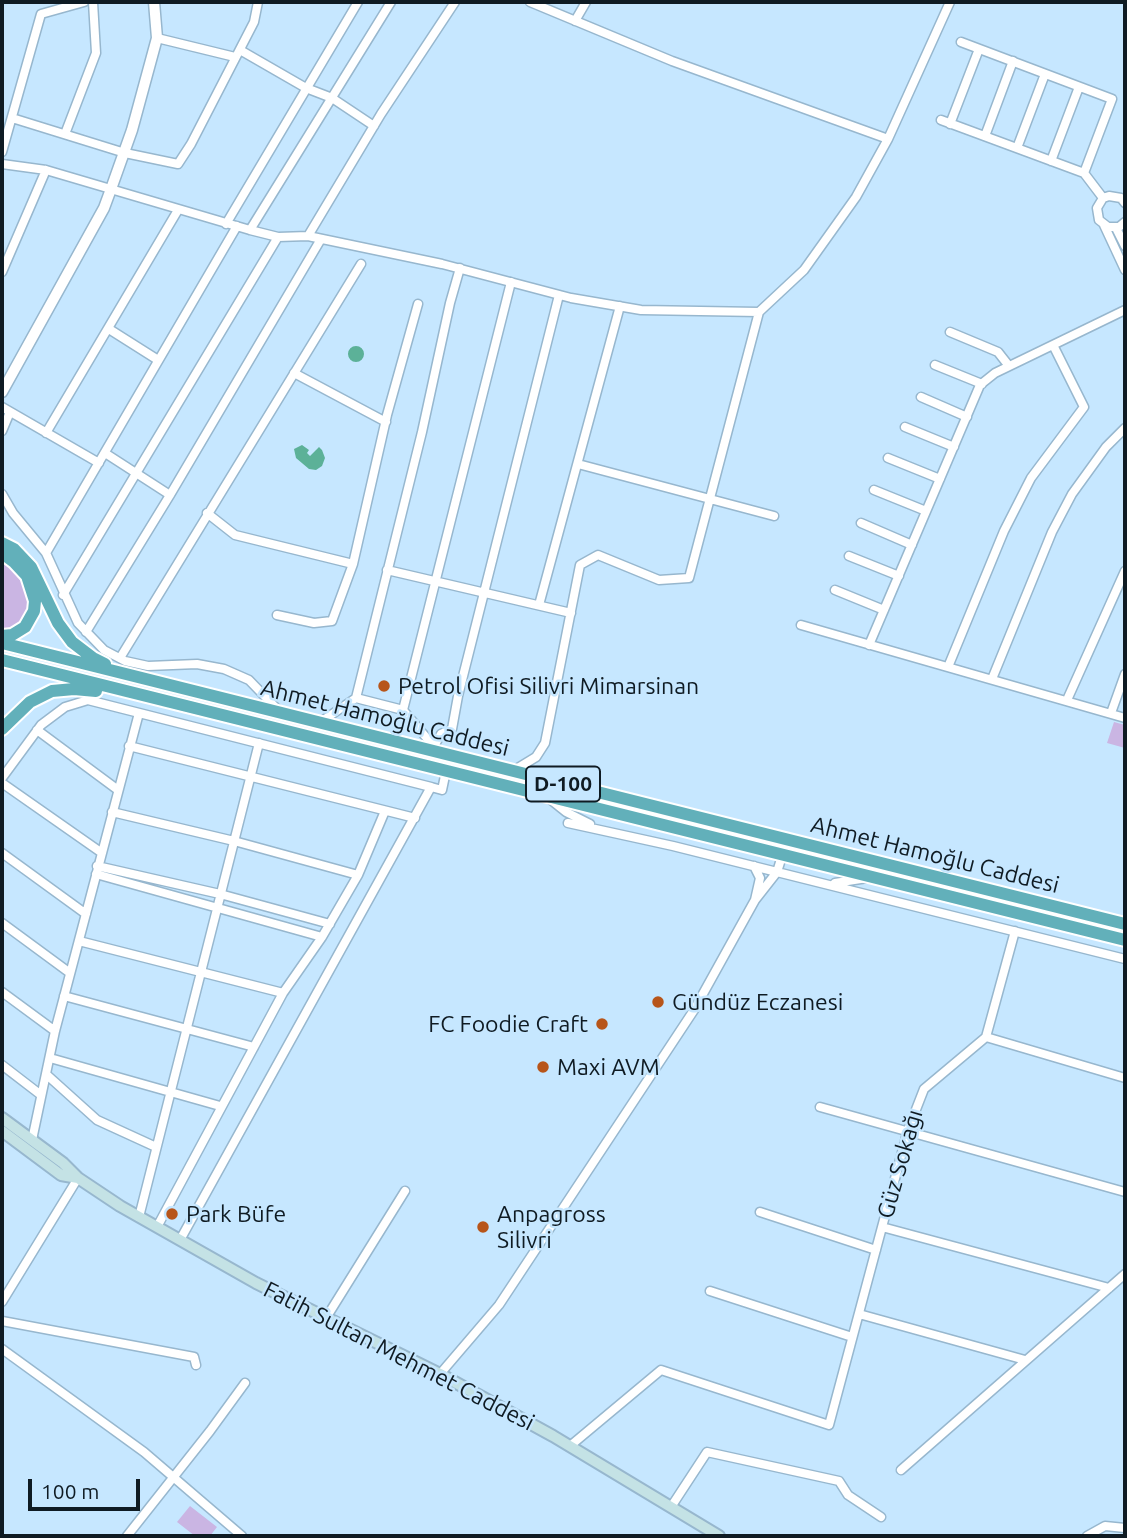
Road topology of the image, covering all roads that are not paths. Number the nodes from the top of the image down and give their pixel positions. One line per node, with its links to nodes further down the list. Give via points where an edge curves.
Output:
1 (84, 2): 11 (street)
2 (93, 2): 24 (street, via 96,53)
3 (154, 2): 13 (street)
4 (258, 2): 16 (street)
5 (358, 2): 20 (street)
6 (391, 2): 21 (street)
7 (455, 2): 23 (street)
8 (530, 2): 12 (street)
9 (586, 2): 12 (street)
10 (950, 2): 26 (street)
11 (64, 5): 22 (street, via 41,14)
12 (575, 21): 26 (street)
13 (157, 38): 16 (street); 29 (street)
14 (961, 42): 15 (street)
15 (979, 49): 17 (street); 25 (street, via 946,122)
16 (238, 54): 20 (street); 29 (street, via 178,164)
17 (1013, 61): 18 (street); 25 (street)
18 (1045, 74): 19 (street); 27 (street)
19 (1079, 87): 30 (street); 33 (street, via 1112,99)
20 (306, 89): 21 (street); 39 (street)
21 (332, 98): 23 (street); 43 (street)
22 (12, 118): 24 (street); 28 (street)
23 (374, 126): 44 (street)
24 (65, 135): 29 (street)
25 (985, 136): 27 (street)
26 (888, 139): 57 (street, via 856,197 804,270)
27 (1017, 148): 30 (street)
28 (2, 152)
29 (125, 153): 34 (street)
30 (1051, 161): 33 (street)
31 (2, 164): 32 (street)
32 (46, 170): 34 (street); 51 (street)
33 (1084, 173): 35 (street)
34 (111, 189): 37 (street); 66 (street)
35 (1103, 198): 36 (street, via 1114,195); 40 (street, via 1097,208)
36 (1125, 202)
37 (178, 210): 39 (street); 58 (street)
38 (1125, 222): 42 (street)
39 (226, 224): 41 (street)
40 (1104, 225): 42 (street); 50 (street)
41 (237, 226): 43 (street); 61 (street)
42 (1116, 228): 47 (street)
43 (250, 230): 45 (street)
44 (308, 236): 45 (street); 46 (street)
45 (278, 237): 80 (street)
46 (321, 239): 49 (street); 84 (street)
47 (1125, 246)
48 (361, 264): 64 (street)
49 (460, 268): 52 (street); 96 (street)
50 (1125, 270)
51 (2, 272)
52 (511, 282): 53 (street); 99 (street)
53 (559, 295): 55 (street); 101 (street)
54 (418, 304): 70 (street)
55 (621, 306): 57 (street); 79 (street)
56 (1125, 310): 60 (street)
57 (759, 312): 85 (street)
58 (108, 329): 61 (street); 74 (street)
59 (950, 332): 63 (street, via 999,352)
60 (1053, 345): 63 (street); 114 (street, via 1084,407 1031,478)
61 (158, 360): 76 (street)
62 (935, 365): 65 (street)
63 (1009, 366): 65 (street)
64 (294, 373): 70 (street); 87 (street)
65 (982, 384): 69 (street)
66 (2, 391)
67 (921, 397): 69 (street)
68 (6, 409): 73 (street); 74 (street)
69 (967, 416): 75 (street)
70 (386, 422): 95 (street)
71 (905, 427): 75 (street)
72 (1125, 428): 116 (street, via 1105,447 1057,523)
73 (2, 431)
74 (46, 433): 78 (street)
75 (954, 447): 81 (street)
76 (104, 453): 78 (street); 80 (street)
77 (888, 458): 81 (street)
78 (99, 463): 93 (street)
79 (578, 464): 85 (street); 103 (street)
80 (136, 473): 84 (street); 102 (street)
81 (940, 479): 86 (street)
82 (874, 490): 86 (street)
83 (2, 494): 93 (street)
84 (170, 495): 108 (street)
85 (710, 499): 88 (street); 105 (street, via 689,579 659,580 598,555 580,565)
86 (926, 511): 91 (street)
87 (207, 513): 95 (street, via 234,535); 112 (street)
88 (774, 516)
89 (861, 523): 91 (street)
90 (2, 540): 92 (highway)
91 (912, 545): 98 (street)
92 (8, 551): 109 (highway, via 27,576 35,601 25,627); 117 (highway, via 37,576 72,642 93,658)
93 (46, 553): 102 (street)
94 (849, 556): 98 (street)
95 (353, 564): 106 (street, via 332,621 314,623)
96 (387, 570): 99 (street); 119 (street)
97 (1125, 571): 120 (street)
98 (899, 576): 104 (street)
99 (435, 582): 101 (street); 121 (street)
100 (835, 590): 104 (street)
101 (484, 592): 103 (street); 131 (street, via 452,729 441,734)
102 (64, 595): 108 (street)
103 (539, 604): 105 (street)
104 (884, 610): 111 (street)
105 (570, 613): 133 (street, via 545,743 536,757)
106 (278, 615)
107 (801, 625): 111 (street)
108 (86, 632): 112 (street)
109 (2, 636)
110 (2, 643): 117 (highway, Ahmet Hamoğlu Caddesi / D-100)
111 (869, 645): 114 (street)
112 (120, 658): 124 (street, via 148,666 197,664 224,669 249,680)
113 (2, 660): 118 (highway, Ahmet Hamoğlu Caddesi / D-100)
114 (948, 667): 116 (street)
115 (1125, 674): 123 (street)
116 (992, 679): 120 (street)
117 (158, 683): 124 (highway, Ahmet Hamoğlu Caddesi / D-100)
118 (141, 696): 127 (highway, via 52,691 30,702); 132 (highway, Ahmet Hamoğlu Caddesi / D-100)
119 (356, 698): 121 (street); 126 (street)
120 (1067, 700): 123 (street)
121 (403, 710): 131 (street)
122 (139, 713): 128 (street, via 88,700 65,707); 129 (street); 130 (street)
123 (1111, 713): 125 (street)
124 (282, 714): 126 (highway, Ahmet Hamoğlu Caddesi / D-100)
125 (1125, 718)
126 (319, 723): 131 (highway, Ahmet Hamoğlu Caddesi / D-100)
127 (2, 729)
128 (37, 730): 135 (street); 138 (street)
129 (259, 743): 134 (street); 137 (street)
130 (129, 747): 134 (street); 138 (street)
131 (437, 750): 133 (highway, Ahmet Hamoğlu Caddesi / D-100)
132 (446, 771): 137 (street, via 442,790); 139 (highway, Ahmet Hamoğlu Caddesi / D-100)
133 (513, 771): 161 (highway, Ahmet Hamoğlu Caddesi / D-100)
134 (251, 777): 140 (street); 145 (street)
135 (2, 778)
136 (2, 783): 147 (street)
137 (431, 787): 142 (street)
138 (118, 790): 141 (street)
139 (546, 795): 144 (street, via 583,821); 148 (highway, Ahmet Hamoğlu Caddesi / D-100)
140 (385, 811): 142 (street); 152 (street)
141 (112, 812): 145 (street); 147 (street)
142 (415, 818): 196 (street)
143 (568, 823): 144 (street)
144 (621, 834): 149 (street)
145 (234, 841): 152 (street); 155 (street)
146 (2, 853): 158 (street)
147 (102, 853): 150 (street)
148 (782, 856): 151 (street); 153 (highway, Ahmet Hamoğlu Caddesi / D-100)
149 (754, 866): 151 (street); 156 (street, via 760,878)
150 (97, 870): 155 (street); 157 (street); 158 (street)
151 (778, 872): 154 (street); 156 (street)
152 (358, 875): 160 (street)
153 (871, 877): 154 (street); 164 (highway, Ahmet Hamoğlu Caddesi / D-100)
154 (828, 884): 162 (street)
155 (220, 894): 157 (street); 160 (street)
156 (755, 900): 209 (street, via 694,1010 499,1305)
157 (216, 906): 163 (street); 167 (street)
158 (86, 914): 165 (street)
159 (2, 923): 168 (street)
160 (330, 924): 163 (street)
161 (1125, 924)
162 (1015, 931): 166 (street); 174 (street)
163 (322, 937): 170 (street)
164 (1125, 940)
165 (79, 941): 167 (street); 168 (street)
166 (1125, 959)
167 (200, 972): 170 (street); 172 (street)
168 (70, 973): 171 (street)
169 (2, 992): 173 (street)
170 (283, 993): 175 (street)
171 (64, 996): 172 (street); 173 (street)
172 (186, 1028): 175 (street); 180 (street)
173 (55, 1031): 176 (street)
174 (986, 1037): 179 (street); 185 (street, Güz Sokağı, via 924,1089)
175 (254, 1047): 182 (street)
176 (50, 1058): 178 (street); 180 (street)
177 (2, 1065): 181 (street)
178 (47, 1075): 181 (street); 188 (street, via 97,1120)
179 (1125, 1078)
180 (170, 1093): 182 (street); 188 (street)
181 (41, 1095): 187 (street)
182 (220, 1106): 194 (street)
183 (820, 1107): 185 (street)
184 (2, 1118): 187 (main road, Fatih Sultan Mehmet Caddesi)
185 (908, 1130): 191 (street); 195 (street, Güz Sokağı)
186 (2, 1131): 187 (main road, Fatih Sultan Mehmet Caddesi)
187 (29, 1145): 189 (main road, Fatih Sultan Mehmet Caddesi, via 62,1163)
188 (156, 1147): 193 (street)
189 (78, 1178): 193 (main road, Fatih Sultan Mehmet Caddesi); 201 (street)
190 (405, 1192): 203 (street)
191 (1125, 1192)
192 (760, 1212): 197 (street)
193 (139, 1217): 194 (main road, Fatih Sultan Mehmet Caddesi)
194 (157, 1227): 196 (main road, Fatih Sultan Mehmet Caddesi)
195 (882, 1227): 197 (street, Güz Sokağı); 199 (street)
196 (180, 1240): 203 (main road, Fatih Sultan Mehmet Caddesi)
197 (876, 1250): 202 (street, Güz Sokağı)
198 (1125, 1274): 199 (street)
199 (1109, 1288): 207 (street)
200 (710, 1291): 205 (street)
201 (2, 1302)
202 (859, 1314): 205 (street, Güz Sokağı); 207 (street)
203 (326, 1318): 209 (main road, Fatih Sultan Mehmet Caddesi)
204 (2, 1321): 208 (street, via 194,1357)
205 (852, 1337): 211 (street, Güz Sokağı, via 829,1425 661,1370)
206 (2, 1349): 213 (street)
207 (1025, 1360): 212 (street)
208 (196, 1365)
209 (440, 1374): 211 (main road, Fatih Sultan Mehmet Caddesi)
210 (245, 1383): 213 (street)
211 (570, 1446): 214 (main road, Fatih Sultan Mehmet Caddesi)
212 (901, 1469)
213 (172, 1477): 217 (street); 218 (street)
214 (671, 1507): 215 (street, via 707,1452 839,1481 848,1494); 219 (main road, Fatih Sultan Mehmet Caddesi)
215 (881, 1517)
216 (1125, 1528): 220 (street, via 1105,1526)
217 (127, 1536)
218 (242, 1536)
219 (719, 1536)
220 (1087, 1536)

